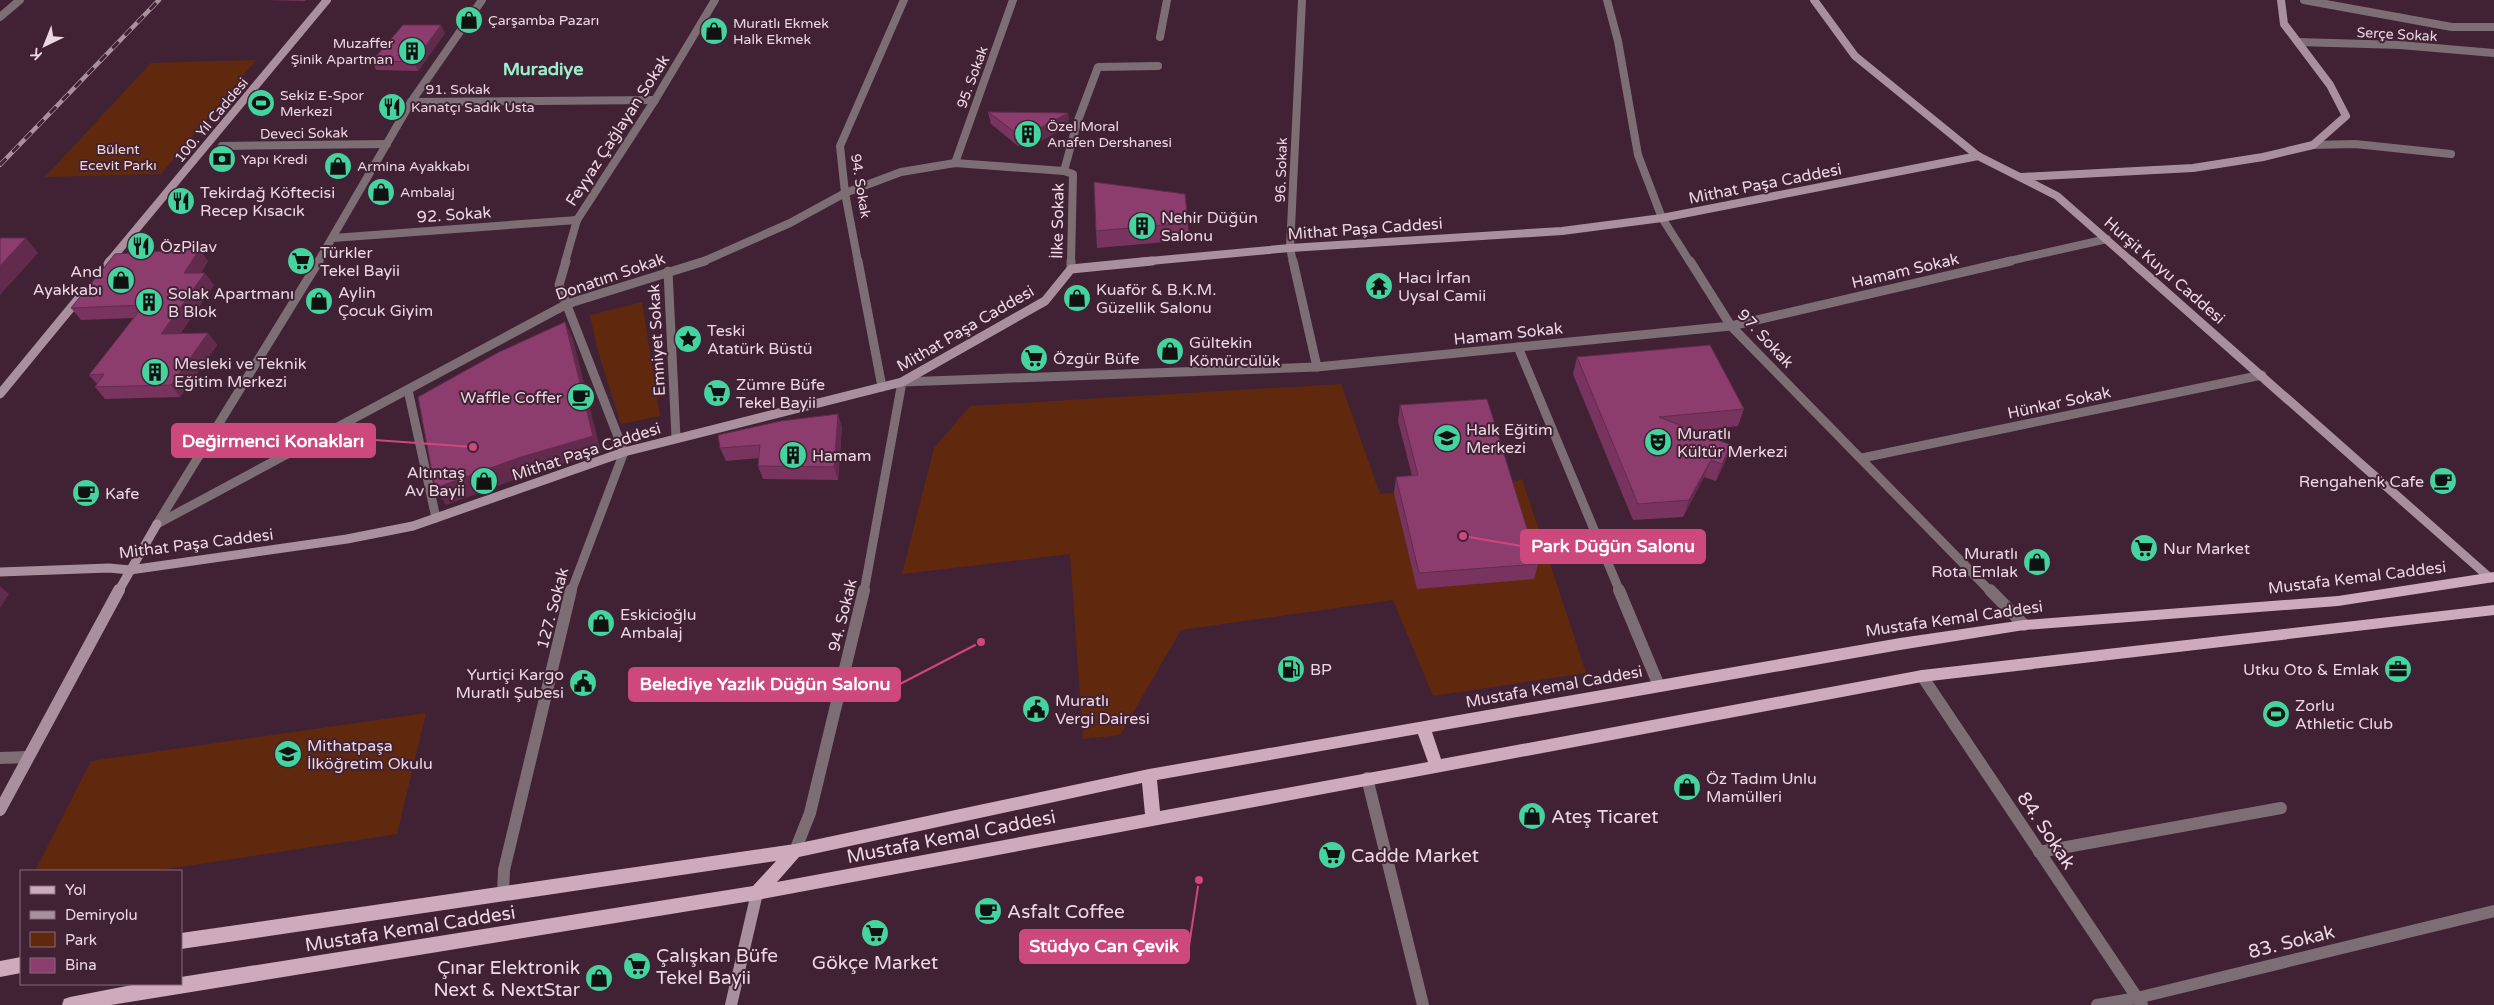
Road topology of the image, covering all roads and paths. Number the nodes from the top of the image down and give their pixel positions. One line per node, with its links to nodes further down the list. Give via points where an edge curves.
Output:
1 (20, 0): 13 (street)
2 (327, 0): 38 (street, 100. Yıl Caddesi)
3 (482, 0): 20 (street)
4 (716, 0): 19 (street, Feyyaz Çağlayan Sokak)
5 (904, 0): 30 (street, 94. Sokak, via 840,146)
6 (1013, 0): 26 (street, 95. Sokak)
7 (1167, 0): 15 (street)
8 (1302, 0): 35 (street, 96. Sokak)
9 (1606, 0): 31 (street, 97. Sokak, via 1618,41 1638,155)
10 (1814, 0): 25 (street, Hurşit Kuyu Caddesi, via 1855,56)
11 (2281, 0): 16 (street, via 2284,24)
12 (2304, 0): 14 (street, via 2452,27)
13 (0, 18)
14 (2494, 28)
15 (1160, 37)
16 (2298, 42): 17 (street, Serçe Sokak, via 2400,45); 22 (street, via 2330,85 2346,116)
17 (2494, 53)
18 (1158, 66): 27 (street, via 1098,67)
19 (655, 100): 20 (street, 91. Sokak); 32 (street, Feyyaz Çağlayan Sokak)
20 (411, 102): 21 (street)
21 (387, 144): 23 (street, Deveci Sokak); 33 (street)
22 (2313, 145): 24 (street, via 2355,144); 29 (street, via 2193,168)
23 (222, 146)
24 (2451, 154)
25 (1978, 156): 29 (street, Hurşit Kuyu Caddesi); 31 (street, Mithat Paşa Caddesi)
26 (955, 163): 27 (street, Donatım Sokak); 30 (street, Donatım Sokak, via 901,172)
27 (1064, 171): 28 (street, Donatım Sokak)
28 (1073, 174): 36 (street, İlke Sokak)
29 (2020, 177): 34 (street, Hurşit Kuyu Caddesi, via 2057,196)
30 (845, 192): 37 (street, Donatım Sokak, via 790,224 701,263); 46 (street, 94. Sokak)
31 (1662, 218): 35 (street, Mithat Paşa Caddesi, via 1562,231); 41 (street, 97. Sokak)
32 (577, 220): 33 (street, 92. Sokak); 40 (street, Feyyaz Çağlayan Sokak, via 559,285)
33 (333, 238): 53 (street)
34 (2107, 239): 41 (street, Hamam Sokak); 44 (street, Hurşit Kuyu Caddesi)
35 (1290, 248): 36 (street, Mithat Paşa Caddesi); 43 (street, 96. Sokak)
36 (1072, 269): 45 (street, Mithat Paşa Caddesi, via 1045,300)
37 (668, 271): 40 (street, Donatım Sokak); 49 (street, Emniyet Sokak)
38 (101, 272)
39 (82, 295): 48 (street)
40 (567, 304): 47 (street, Donatım Sokak); 50 (street, Feyyaz Çağlayan Sokak)
41 (1732, 326): 42 (street, Hamam Sokak); 51 (street, 97. Sokak)
42 (1518, 347): 43 (street, Hamam Sokak); 60 (street)
43 (1317, 367): 45 (street, Hamam Sokak)
44 (2262, 375): 51 (street, Hünkar Sokak); 56 (street, Hurşit Kuyu Caddesi)
45 (902, 382): 46 (street, Mithat Paşa Caddesi); 70 (street, 94. Sokak, via 870,568 810,813)
46 (882, 388): 49 (street, Mithat Paşa Caddesi)
47 (408, 390): 52 (street); 53 (street, Donatım Sokak)
48 (0, 394)
49 (676, 437): 50 (street, Mithat Paşa Caddesi)
50 (624, 452): 52 (street, Mithat Paşa Caddesi); 73 (street, 127. Sokak, via 573,583 504,870)
51 (1862, 458): 58 (street, 97. Sokak)
52 (436, 518): 54 (street, Mithat Paşa Caddesi, via 348,539)
53 (157, 524): 54 (street)
54 (130, 570): 55 (street, Mithat Paşa Caddesi); 62 (street)
55 (0, 572)
56 (2493, 579): 58 (main road, Mustafa Kemal Caddesi, via 2338,601)
57 (2494, 610): 59 (main road, Mustafa Kemal Caddesi)
58 (2024, 625): 60 (main road, Mustafa Kemal Caddesi)
59 (1922, 676): 64 (main road, Mustafa Kemal Caddesi); 71 (street, 84. Sokak)
60 (1659, 686): 61 (main road, Mustafa Kemal Caddesi)
61 (1423, 727): 64 (main road); 65 (main road, Mustafa Kemal Caddesi)
62 (28, 757): 63 (street); 68 (street)
63 (0, 758)
64 (1436, 765): 66 (main road, Mustafa Kemal Caddesi)
65 (1149, 775): 69 (main road); 70 (main road, Mustafa Kemal Caddesi)
66 (1367, 778): 69 (main road, Mustafa Kemal Caddesi); 82 (street)
67 (2281, 808): 71 (street)
68 (0, 810)
69 (1153, 818): 72 (main road, Mustafa Kemal Caddesi)
70 (795, 851): 72 (main road); 73 (main road, Mustafa Kemal Caddesi)
71 (2039, 852): 79 (street, 84. Sokak)
72 (757, 893): 78 (main road, Mustafa Kemal Caddesi); 81 (street)
73 (502, 894): 75 (main road, Mustafa Kemal Caddesi)
74 (2494, 911): 79 (street, 83. Sokak)
75 (182, 942)
76 (20, 965): 77 (main road)
77 (0, 968)
78 (132, 998): 80 (main road, Mustafa Kemal Caddesi)
79 (2140, 1002): 83 (street, 83. Sokak)
80 (70, 1005)
81 (731, 1005)
82 (1423, 1005)
83 (2097, 1005)

